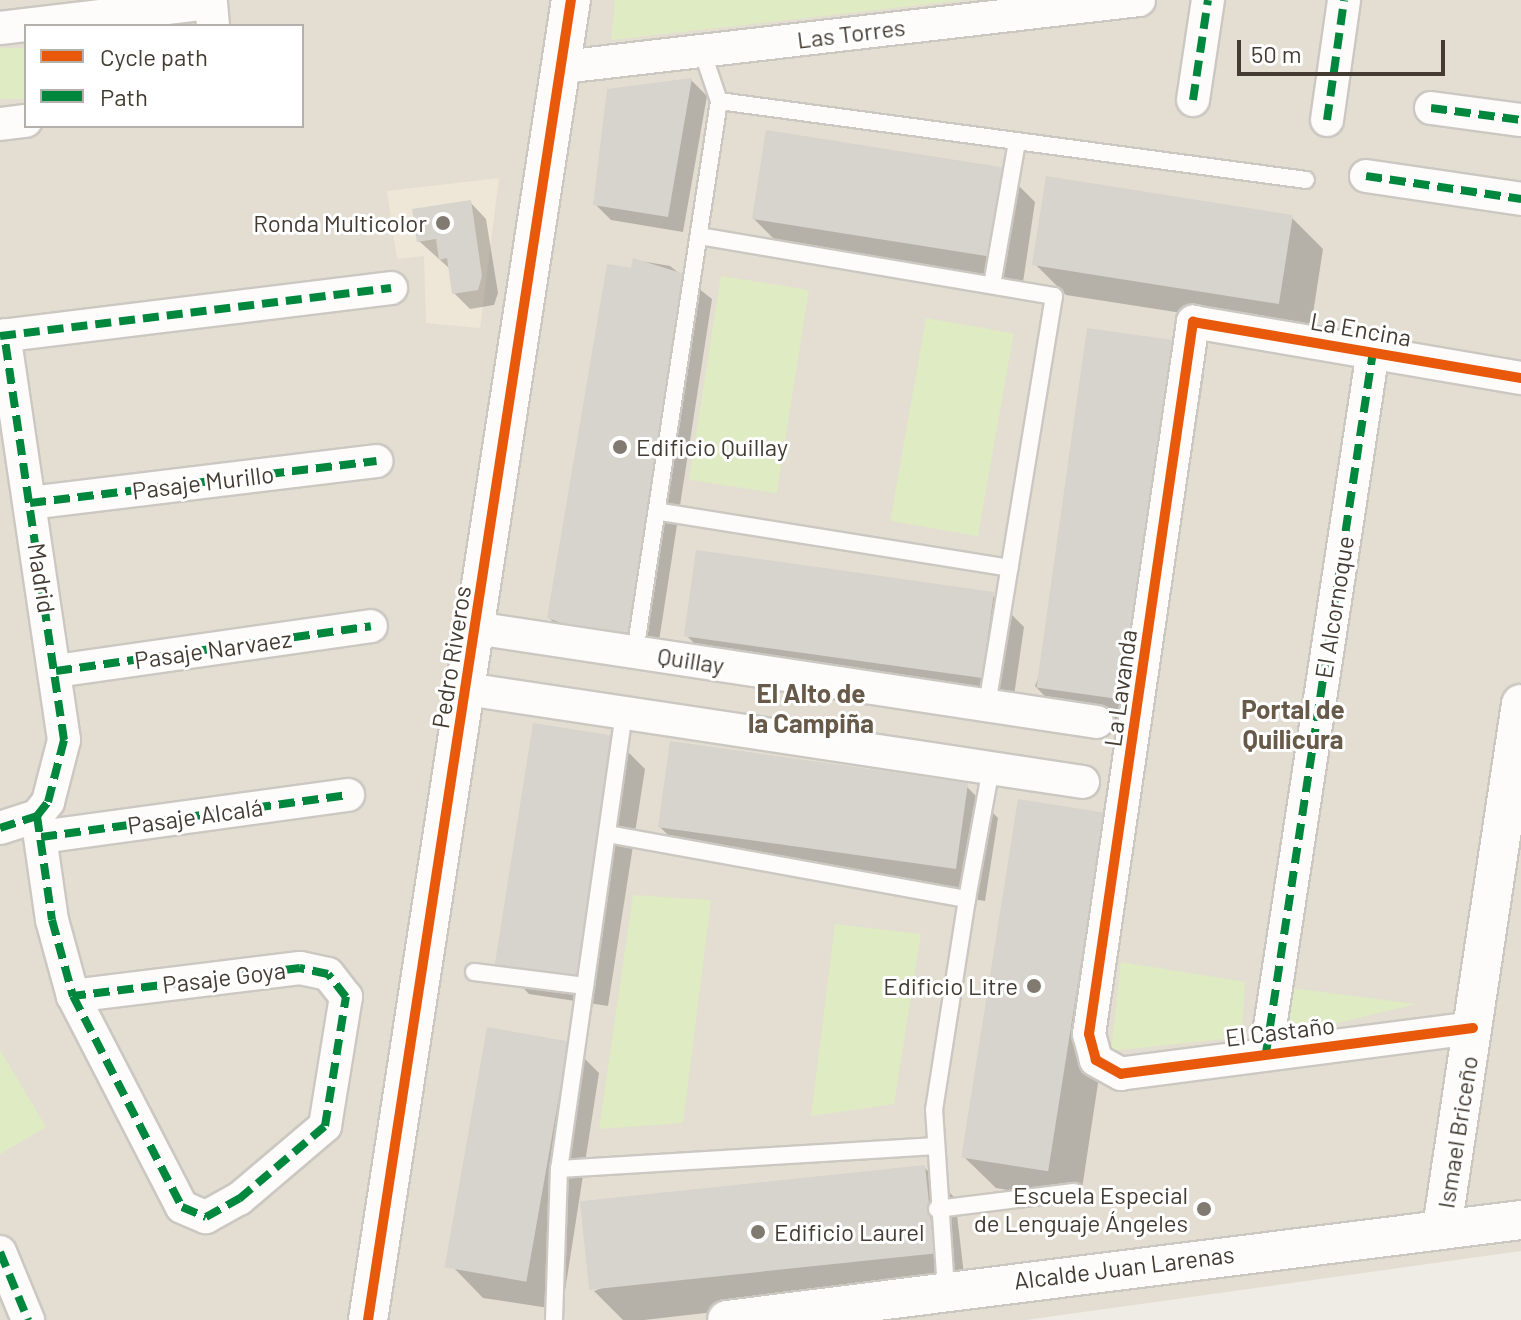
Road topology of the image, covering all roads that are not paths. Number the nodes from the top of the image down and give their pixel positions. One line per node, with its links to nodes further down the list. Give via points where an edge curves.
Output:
1 (571, 0): 10 (street, Pedro Riveros)
2 (1139, 0): 9 (street, Las Torres)
3 (1208, 0): 11 (street)
4 (1344, 0): 14 (street)
5 (34, 24): 6 (street, via 211,3)
6 (213, 24)
7 (24, 25): 8 (street)
8 (0, 28)
9 (702, 51): 10 (street, Las Torres); 12 (lane)
10 (563, 67): 34 (street, Pedro Riveros)
11 (1193, 100)
12 (719, 101): 18 (lane); 22 (lane)
13 (1431, 108): 15 (street)
14 (1327, 120)
15 (1521, 120)
16 (24, 121): 17 (street)
17 (0, 124)
18 (1017, 142): 20 (lane); 23 (lane)
19 (1366, 176): 21 (street)
20 (1306, 180)
21 (1521, 199)
22 (699, 236): 23 (lane); 31 (lane)
23 (992, 285): 32 (lane, via 1054,296)
24 (391, 288): 26 (street, Madrid)
25 (1193, 322): 27 (street, La Encina); 54 (street, La Lavanda, via 1089,1034)
26 (2, 335): 30 (street, Madrid)
27 (1373, 351): 28 (street, La Encina); 53 (street, El Alcornoque)
28 (1521, 378)
29 (376, 461): 30 (street, Pasaje Murillo)
30 (30, 503): 36 (street, Madrid)
31 (661, 512): 32 (lane); 35 (lane)
32 (1010, 568): 39 (lane)
33 (371, 626): 36 (street, Pasaje Narvaez)
34 (475, 628): 35 (street, Quillay); 37 (street, Pedro Riveros)
35 (635, 652): 39 (street, Quillay)
36 (56, 671): 45 (street, Madrid, via 64,740 58,781)
37 (466, 689): 40 (street); 64 (street, Pedro Riveros)
38 (1521, 704): 52 (street, Ismael Briceño)
39 (987, 705): 41 (street, Quillay)
40 (624, 713): 42 (street); 47 (lane)
41 (1097, 722)
42 (991, 768): 43 (street); 48 (lane)
43 (1083, 782)
44 (348, 795): 45 (street, Pasaje Alcalá)
45 (39, 827): 46 (street); 51 (street, via 52,920)
46 (0, 828)
47 (608, 834): 48 (lane); 50 (lane)
48 (967, 899): 55 (lane)
49 (474, 972): 50 (lane)
50 (585, 986): 56 (lane)
51 (73, 996): 51 (street, Pasaje Goya, via 182,1207 206,1217 239,1199 325,1126 346,997 328,974 300,968)
52 (1473, 1028): 53 (street, El Castaño); 60 (street, Ismael Briceño)
53 (1266, 1053): 54 (street, El Castaño, via 1121,1074)
54 (1096, 1060)
55 (932, 1146): 56 (lane); 58 (lane)
56 (559, 1169): 65 (lane)
57 (1074, 1192): 58 (lane)
58 (937, 1209): 62 (lane)
59 (1521, 1220): 60 (street, Alcalde Juan Larenas)
60 (1442, 1228): 62 (street, Alcalde Juan Larenas)
61 (0, 1252): 63 (street)
62 (946, 1289): 66 (street, Alcalde Juan Larenas)
63 (28, 1320)
64 (368, 1320)
65 (554, 1320)
66 (727, 1320)

